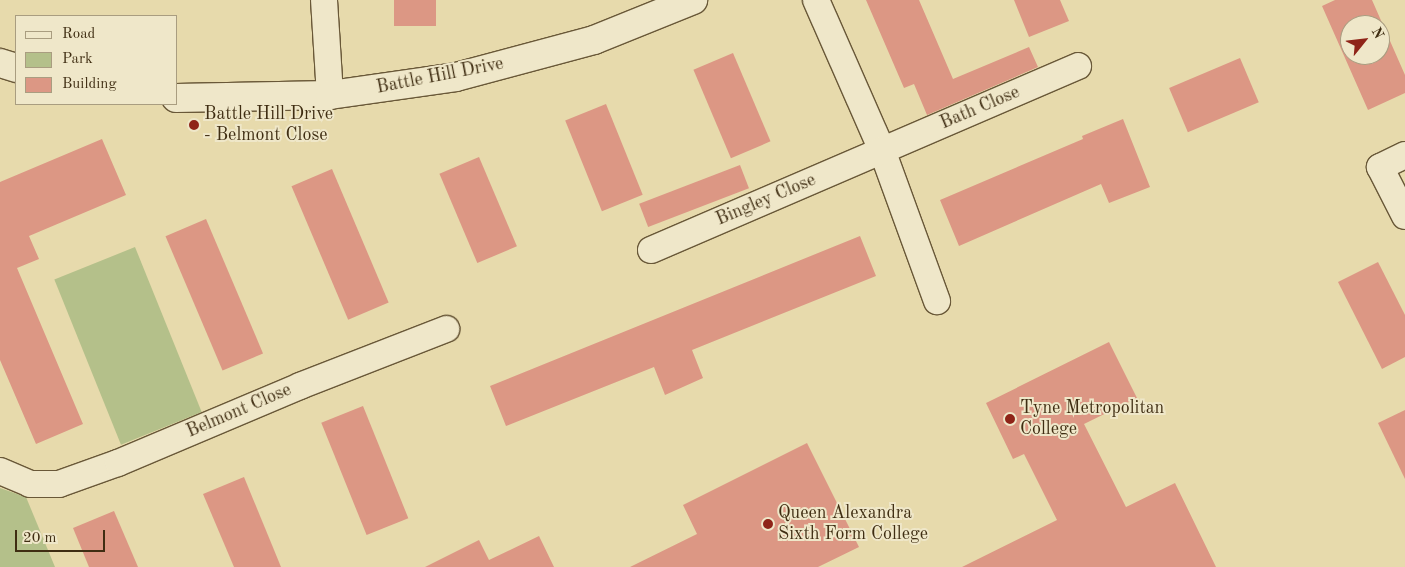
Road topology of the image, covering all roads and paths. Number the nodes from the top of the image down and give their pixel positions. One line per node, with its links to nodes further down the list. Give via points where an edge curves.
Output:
1 (324, 0): 7 (street)
2 (693, 0): 7 (street, Battle Hill Drive, via 594,40 523,60 456,77)
3 (816, 0): 9 (street)
4 (0, 64): 6 (street)
5 (1078, 66): 9 (street, Bath Close)
6 (15, 68)
7 (330, 95): 8 (street, Battle Hill Drive)
8 (178, 98)
9 (882, 150): 12 (street, Bingley Close); 13 (street)
10 (1405, 155): 11 (street, via 1380,167)
11 (1405, 216)
12 (651, 250)
13 (937, 301)
14 (446, 329): 15 (street, Belmont Close, via 59,484 30,484)
15 (0, 471)

